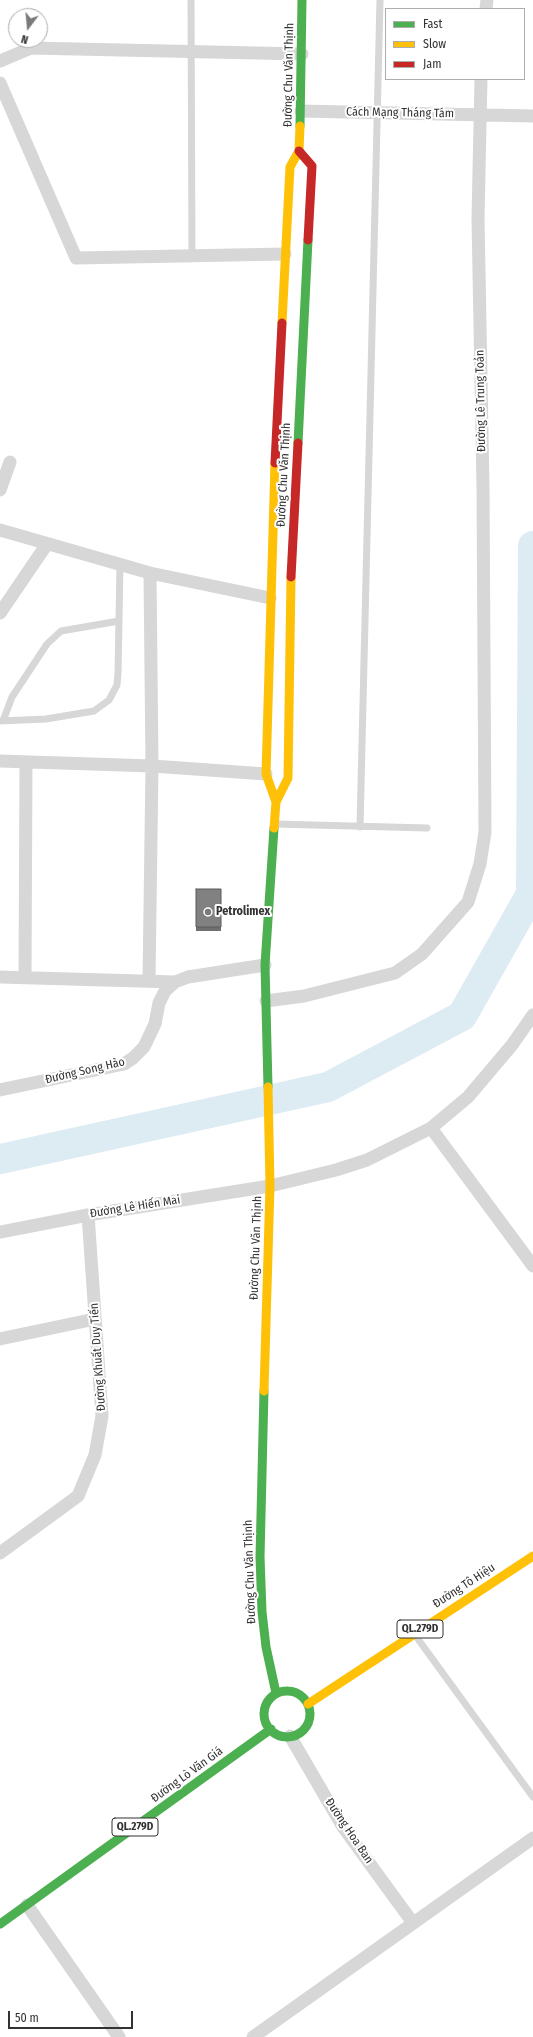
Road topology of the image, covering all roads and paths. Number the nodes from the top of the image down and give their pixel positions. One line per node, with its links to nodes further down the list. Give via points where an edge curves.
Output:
1 (191, 0): 4 (lane)
2 (302, 0): 5 (main road, Đường Chu Văn Thịnh)
3 (380, 0): 10 (lane)
4 (191, 52): 5 (street); 6 (street, via 31,48); 15 (lane)
5 (302, 54): 9 (main road, Đường Chu Văn Thịnh)
6 (0, 61)
7 (481, 80): 11 (street, Đường Lê Trung Toản)
8 (0, 83): 15 (street, via 76,258)
9 (301, 110): 10 (street, Cách Mạng Tháng Tám); 13 (main road, Đường Chu Văn Thịnh)
10 (377, 113): 11 (street, Cách Mạng Tháng Tám); 32 (lane)
11 (479, 115): 12 (street, Cách Mạng Tháng Tám); 39 (street, Đường Lê Trung Toản, via 485,832 480,864 468,902 422,954 395,973 304,996)
12 (533, 116)
13 (299, 150): 14 (main road, Đường Chu Văn Thịnh, via 290,167); 30 (main road, Đường Chu Văn Thịnh, via 312,166 290,601 288,778)
14 (285, 254): 15 (street); 22 (main road, Đường Chu Văn Thịnh)
15 (192, 257)
16 (10, 462): 17 (street)
17 (0, 490)
18 (0, 530): 19 (street)
19 (47, 544): 20 (street); 23 (street)
20 (120, 565): 21 (street); 24 (lane)
21 (150, 574): 22 (street); 28 (street)
22 (270, 598): 29 (main road, Đường Chu Văn Thịnh)
23 (0, 613)
24 (119, 621): 25 (lane, via 61,631 48,644 12,698); 25 (lane, via 117,685 109,700 94,711 46,719)
25 (2, 721)
26 (0, 761): 27 (street)
27 (26, 762): 28 (street); 36 (street)
28 (152, 766): 29 (street); 37 (street)
29 (266, 774): 30 (main road, Đường Chu Văn Thịnh)
30 (276, 802): 31 (main road, Đường Chu Văn Thịnh)
31 (275, 824): 32 (lane); 34 (main road, Đường Chu Văn Thịnh)
32 (360, 827): 33 (lane)
33 (427, 828)
34 (265, 965): 38 (street, via 188,977); 39 (main road, Đường Chu Văn Thịnh)
35 (0, 977): 36 (street)
36 (25, 977): 37 (street)
37 (149, 980): 38 (street)
38 (175, 982): 41 (street, Đường Song Hào, via 165,991 159,1003 155,1024 144,1047 124,1064)
39 (266, 1001): 43 (main road, Đường Chu Văn Thịnh)
40 (533, 1015): 42 (street, Đường Lê Hiến Mai, via 512,1045 468,1097)
41 (0, 1090)
42 (431, 1128): 43 (street, Đường Lê Hiến Mai, via 367,1160); 46 (street)
43 (270, 1186): 44 (street, Đường Lê Hiến Mai); 52 (main road, Đường Chu Văn Thịnh, via 260,1557 266,1647)
44 (88, 1215): 45 (street, Đường Lê Hiến Mai); 47 (street, Đường Khuất Duy Tiến)
45 (0, 1232)
46 (533, 1266)
47 (95, 1319): 48 (street); 49 (street, Đường Khuất Duy Tiến, via 102,1416 95,1455 78,1496)
48 (0, 1339)
49 (0, 1553)
50 (533, 1556): 51 (main road, Đường Tô Hiệu / QL.279D)
51 (414, 1633): 53 (main road, Đường Tô Hiệu / QL.279D); 56 (lane)
52 (276, 1693): 53 (main road, via 294,1692); 54 (main road, via 264,1710 266,1724)
53 (308, 1704): 55 (main road, via 307,1724 297,1734)
54 (271, 1729): 55 (main road, via 276,1734); 58 (main road, Đường Lò Văn Giá / QL.279D)
55 (290, 1736): 59 (street, Đường Hoa Ban, via 343,1827)
56 (533, 1796)
57 (533, 1838): 59 (street)
58 (27, 1905): 60 (main road, Đường Lò Văn Giá / QL.279D); 61 (street)
59 (413, 1923): 62 (street)
60 (0, 1924)
61 (119, 2037)
62 (253, 2037)

